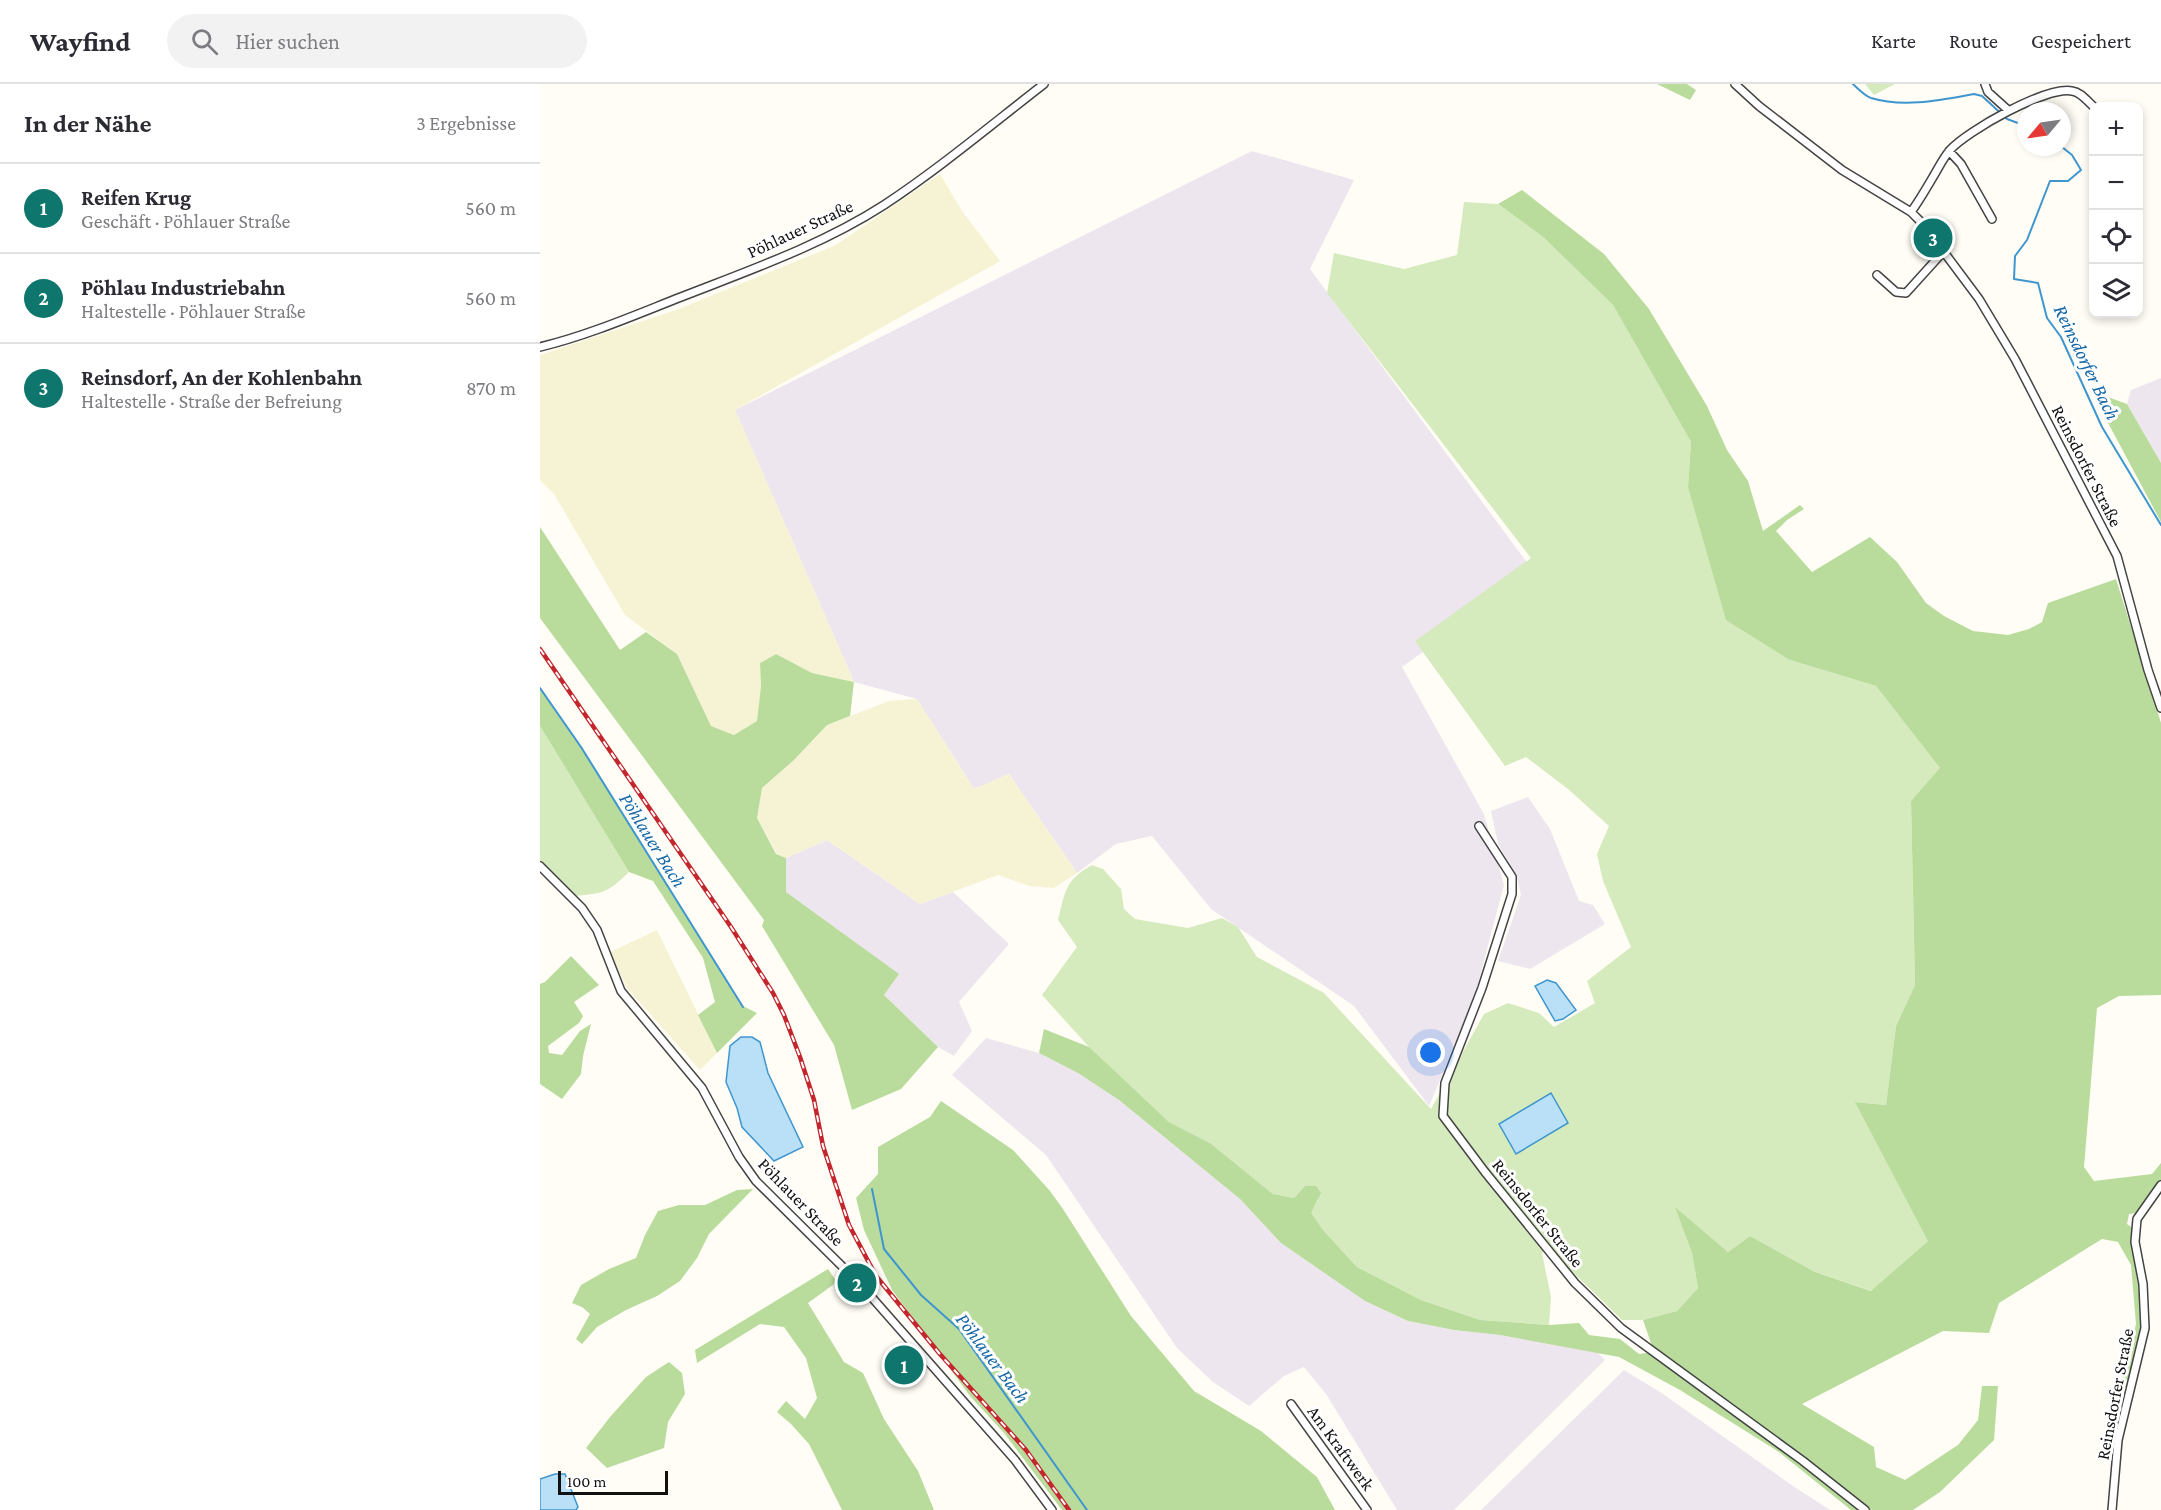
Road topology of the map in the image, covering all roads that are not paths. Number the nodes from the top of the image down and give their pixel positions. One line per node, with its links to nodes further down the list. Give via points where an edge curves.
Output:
1 (1044, 84): 11 (street, Pöhlauer Straße, via 940,166 844,228 731,278 571,339)
2 (1735, 84): 7 (street, Reinsdorfer Straße, via 1842,170)
3 (1984, 84): 5 (street)
4 (2089, 102): 5 (street, via 2072,91 2056,91)
5 (2008, 110): 6 (street, via 1968,134)
6 (1949, 151): 7 (street); 8 (street, via 1961,164)
7 (1911, 212): 9 (street, Reinsdorfer Straße)
8 (1992, 219)
9 (1946, 254): 10 (street, via 1906,293 1896,292); 12 (street, Reinsdorfer Straße, via 2015,359 2116,556)
10 (1877, 275)
11 (540, 347)
12 (2161, 708)
13 (1479, 826): 19 (street, Reinsdorfer Straße, via 1512,877 1512,894 1482,988 1445,1083 1443,1116 1575,1283 1621,1328)
14 (540, 866): 17 (street, Pöhlauer Straße, via 582,908 597,930 621,991 702,1088 756,1181 860,1284 1015,1460)
15 (2161, 1185): 20 (street, Reinsdorfer Straße, via 2137,1218 2135,1242 2143,1284 2145,1328 2118,1440)
16 (1291, 1404): 18 (street, Am Kraftwerk)
17 (1052, 1510)
18 (1367, 1510)
19 (1865, 1510)
20 (2112, 1510)

